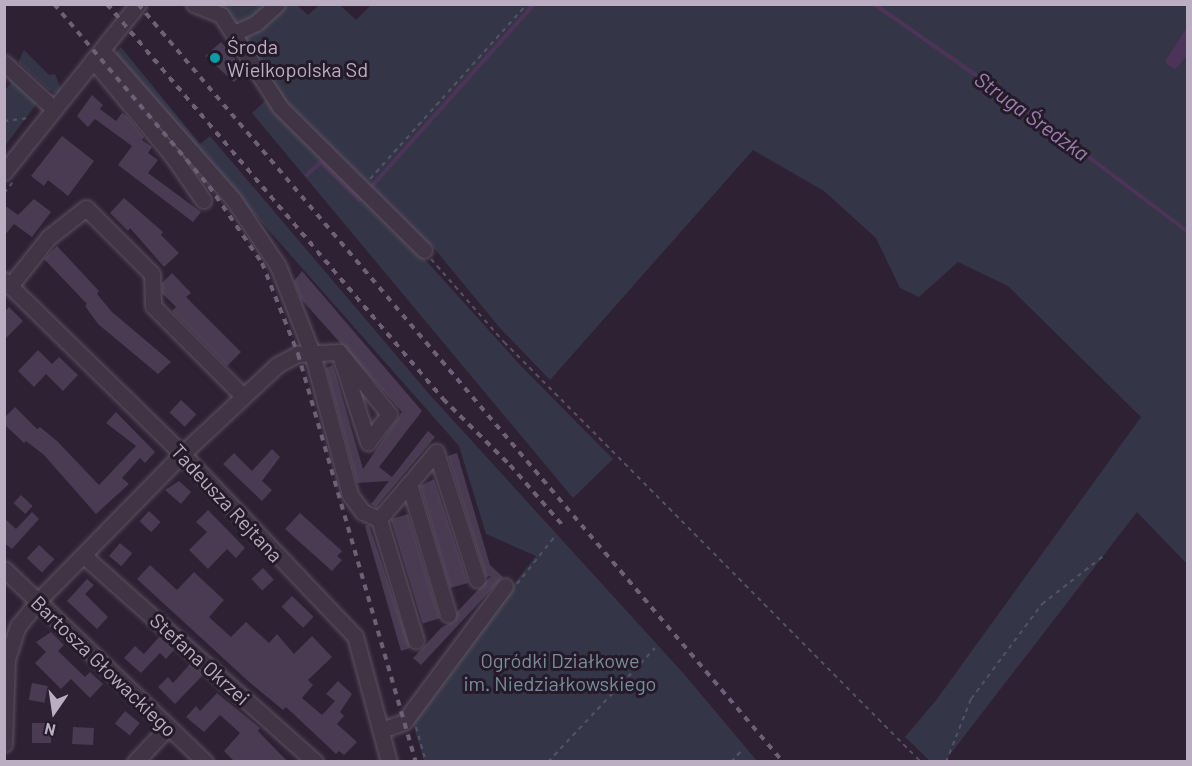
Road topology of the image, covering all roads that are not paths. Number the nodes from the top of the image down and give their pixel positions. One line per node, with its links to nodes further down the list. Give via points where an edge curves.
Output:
1 (138, 4): 5 (street)
2 (194, 4): 4 (street, via 221,15)
3 (277, 4): 4 (street, via 256,22)
4 (234, 33): 10 (street, via 280,107)
5 (98, 55): 7 (street); 9 (street); 13 (street, via 233,199 265,243)
6 (4, 63): 7 (street)
7 (54, 109): 8 (street)
8 (4, 172)
9 (203, 200)
10 (424, 250)
11 (7, 283): 14 (street, via 49,237 86,208 152,274 153,306); 15 (street, Tadeusza Rejtana)
12 (339, 352): 12 (street, via 365,430 368,442 389,414); 13 (street)
13 (312, 353): 14 (street, via 298,354 277,366); 17 (street, via 350,495 363,512)
14 (243, 396): 15 (street)
15 (182, 454): 18 (street); 27 (street, Tadeusza Rejtana, via 355,636)
16 (409, 484): 17 (street); 20 (street, via 436,452); 23 (street)
17 (379, 519): 24 (street)
18 (84, 556): 22 (street); 32 (street, Stefana Okrzei)
19 (4, 569): 22 (street, Bartosza Głowackiego)
20 (477, 580)
21 (506, 586): 27 (street, via 404,722)
22 (38, 602): 25 (street, via 18,626); 26 (street, Bartosza Głowackiego)
23 (448, 614)
24 (416, 641)
25 (6, 659): 28 (street)
26 (168, 727): 30 (street); 31 (street, Bartosza Głowackiego)
27 (381, 730): 29 (street, Tadeusza Rejtana)
28 (4, 744)
29 (384, 758)
30 (135, 762)
31 (205, 762)
32 (315, 762)

